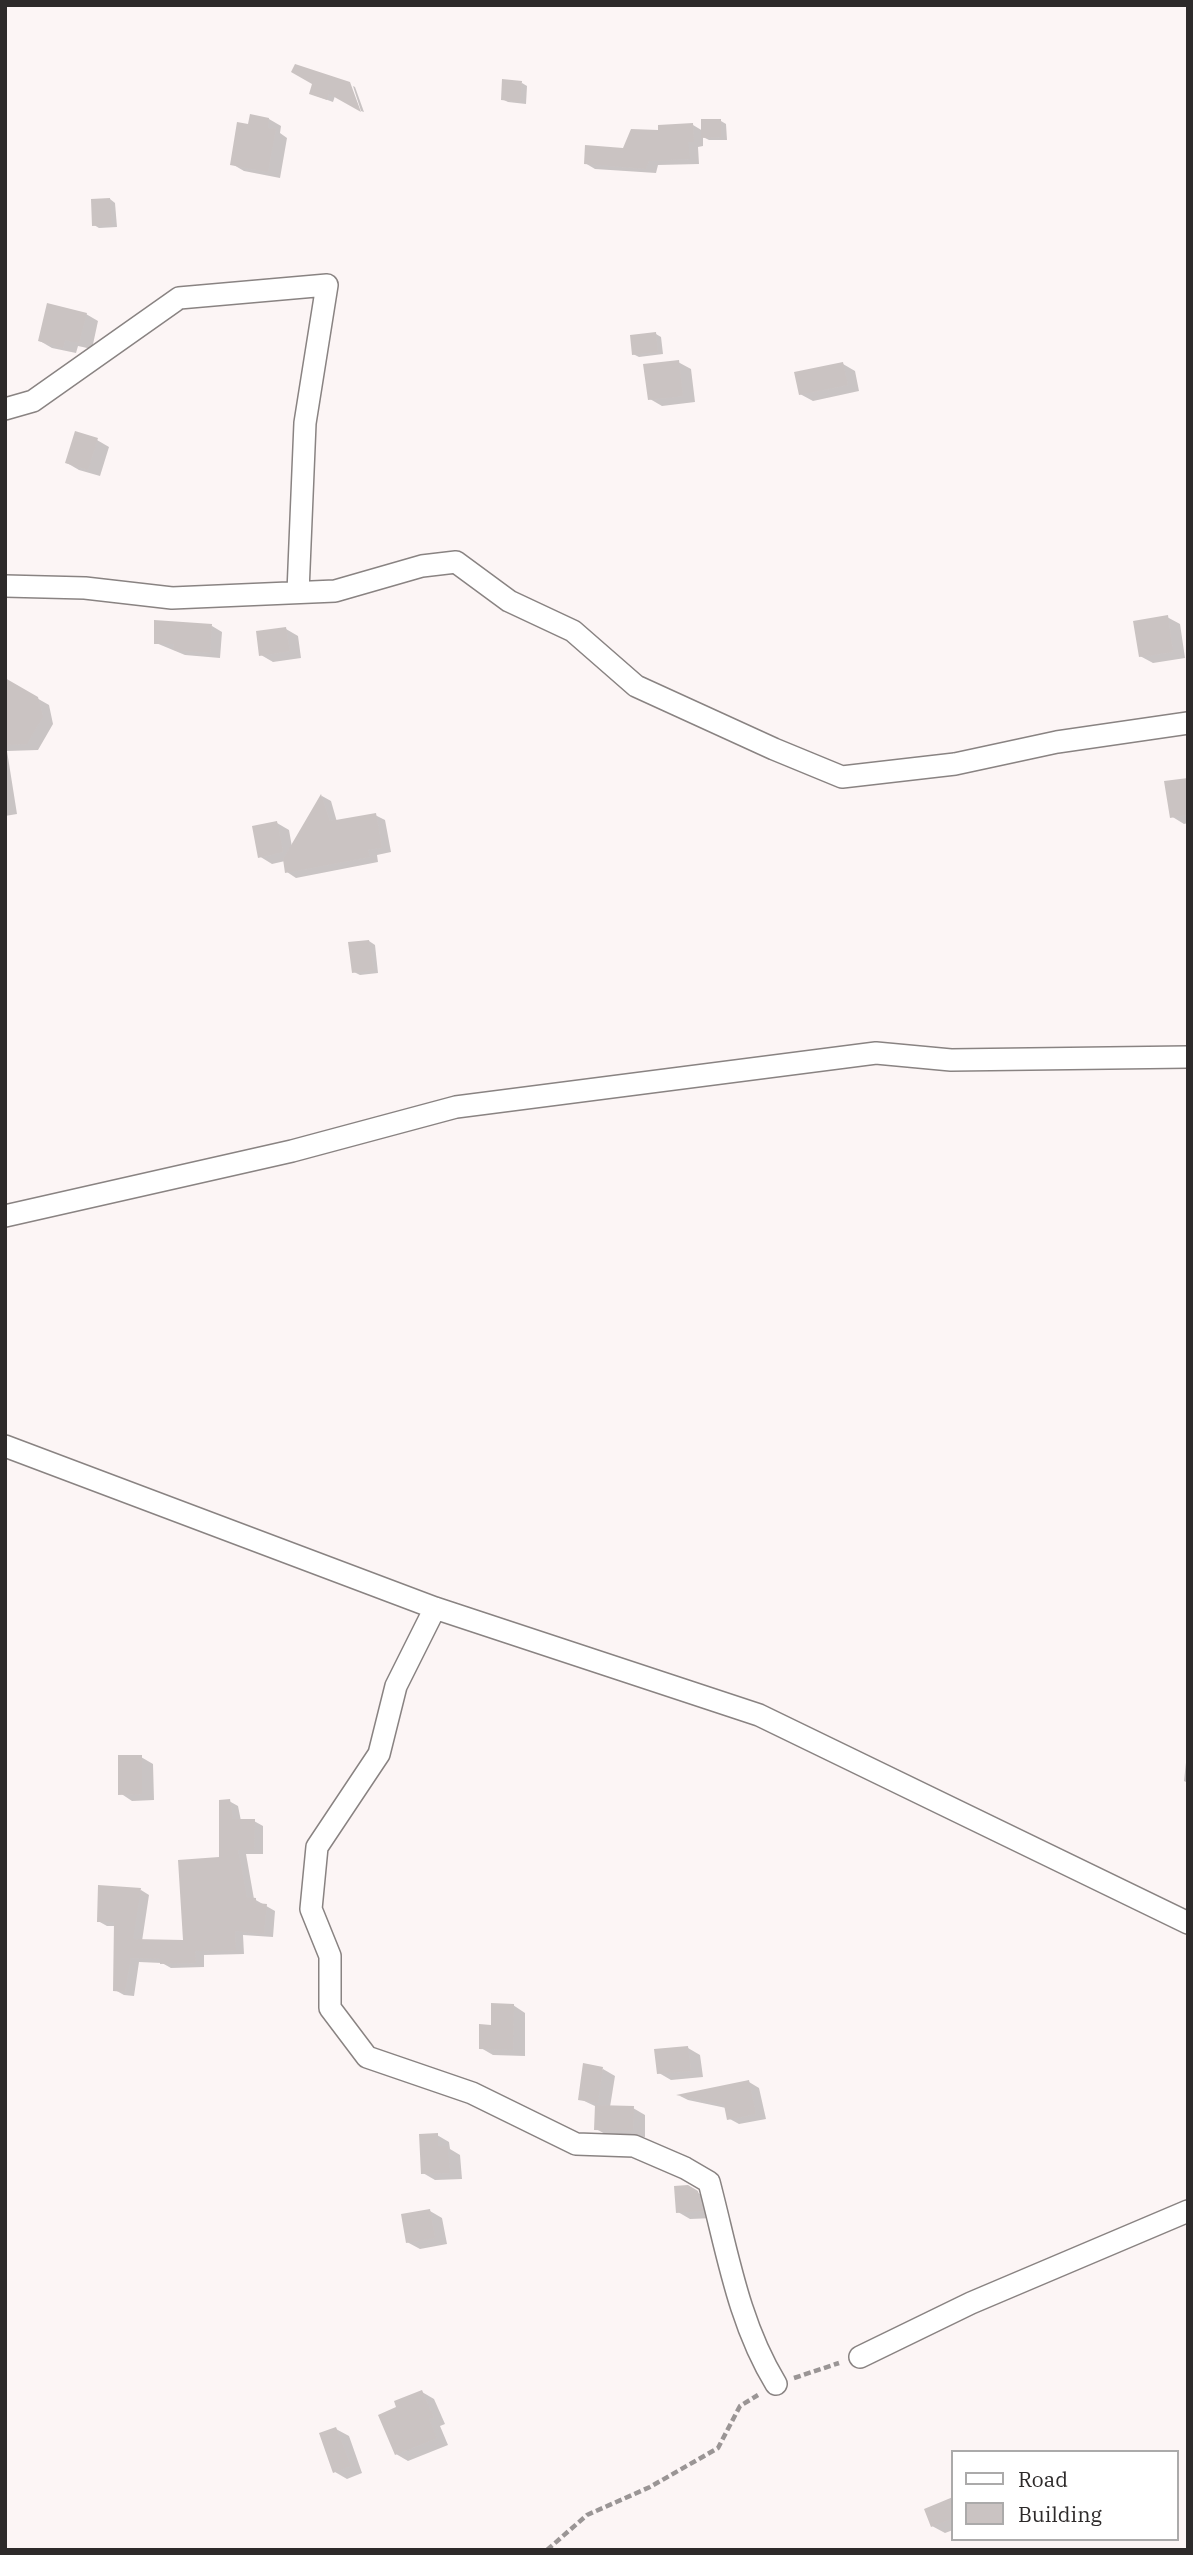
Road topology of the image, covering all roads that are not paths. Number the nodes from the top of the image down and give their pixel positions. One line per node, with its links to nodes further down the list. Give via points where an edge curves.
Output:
1 (5, 409): 3 (street, via 33,401 179,298 327,285 304,423)
2 (5, 586): 3 (street, via 85,588 172,598)
3 (298, 592): 4 (street, via 335,591 422,566 456,562 509,601 573,631 636,686 842,777 955,764 1056,742)
4 (1188, 723)
5 (1188, 1057): 6 (street, via 951,1060 876,1053 456,1107)
6 (5, 1216)
7 (5, 1446): 8 (street)
8 (435, 1608): 9 (street, via 759,1715); 12 (street, via 396,1686 379,1754 317,1847 312,1909 330,1956 330,2008 367,2057 472,2093 576,2144 634,2146 709,2182 736,2294)
9 (1188, 1923)
10 (1188, 2211): 11 (street, via 971,2303)
11 (860, 2357)
12 (776, 2384)

